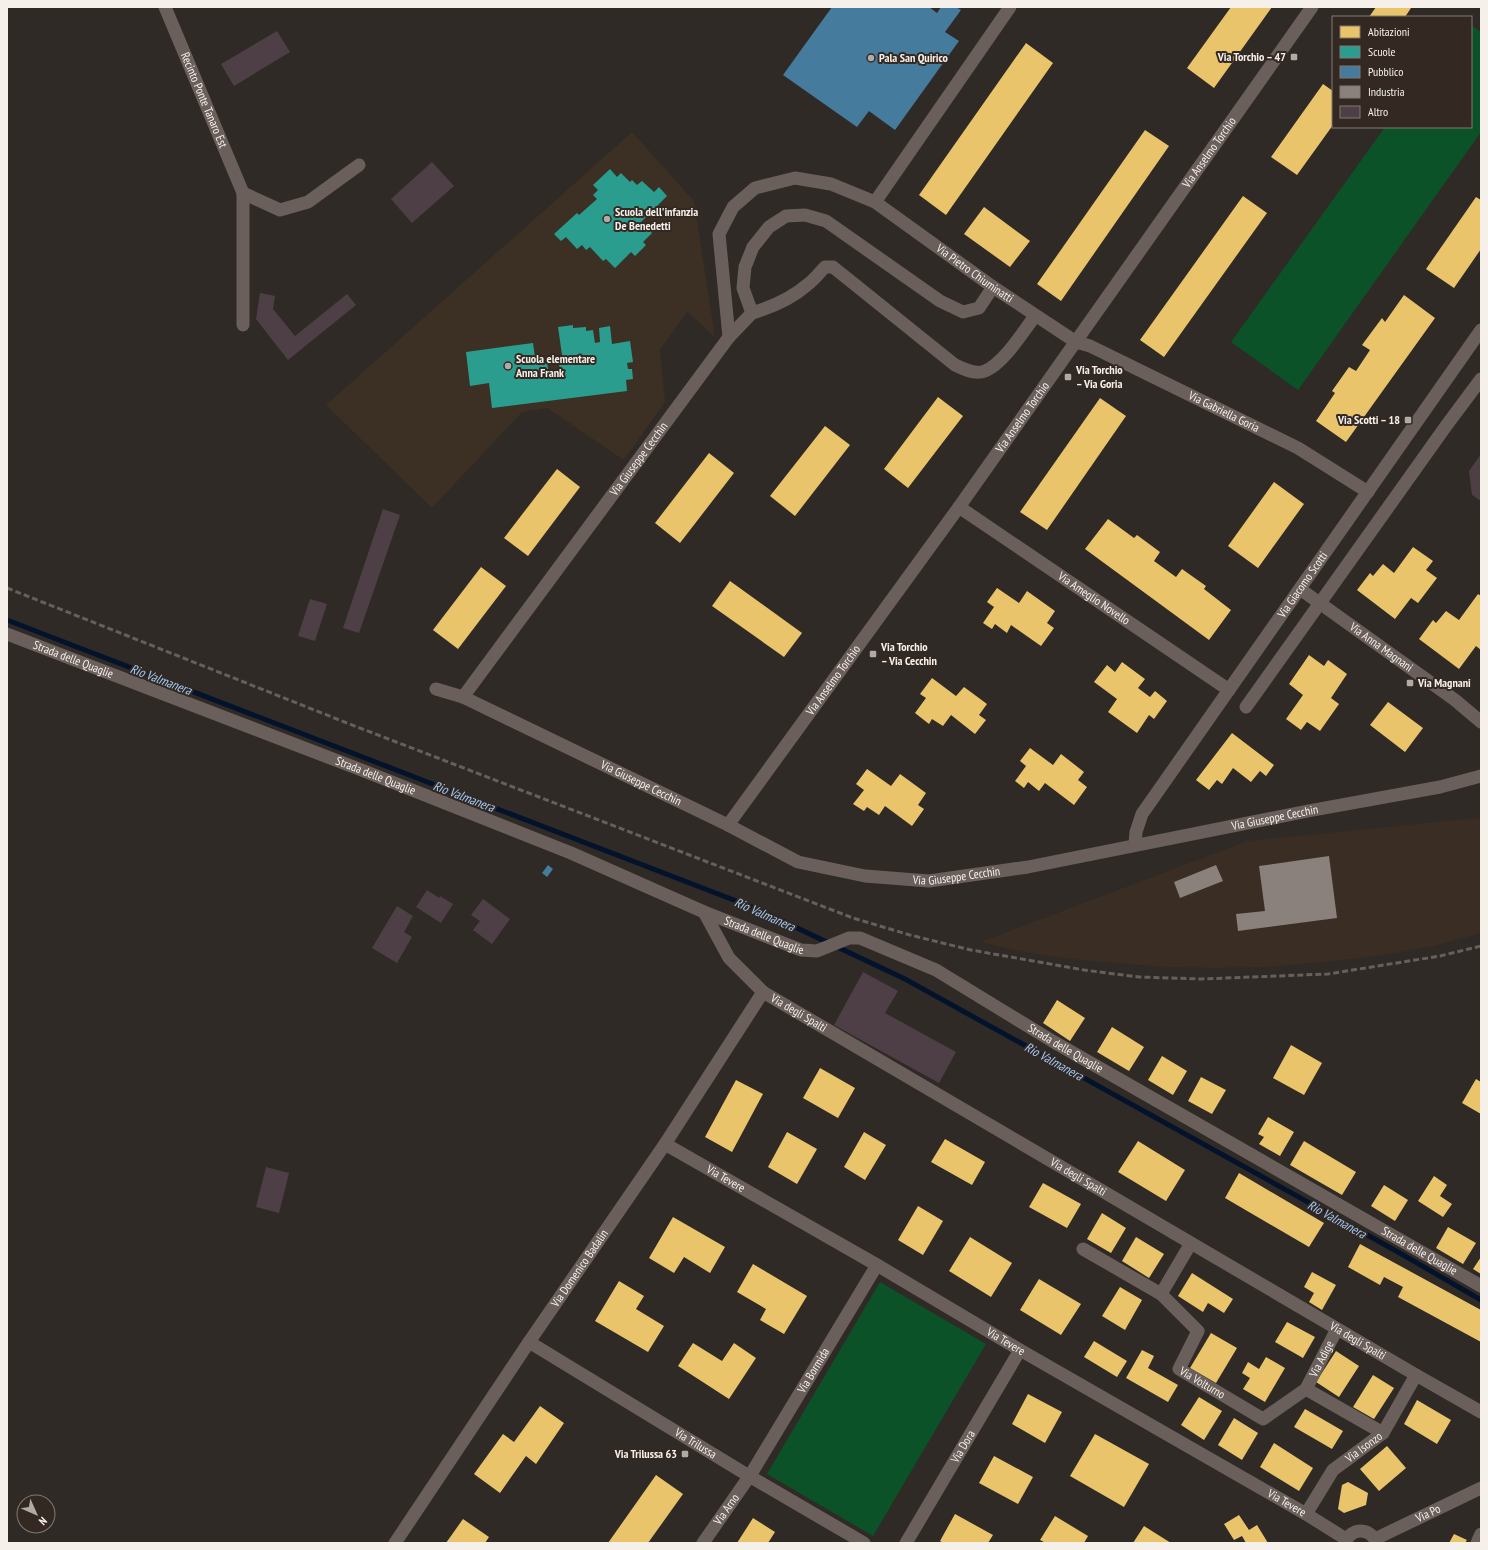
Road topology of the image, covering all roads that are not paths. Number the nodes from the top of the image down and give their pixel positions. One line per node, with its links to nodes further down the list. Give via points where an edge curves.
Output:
1 (165, 7): 5 (street, Recinto Ponte Tanaro Est)
2 (1010, 7): 6 (street)
3 (1312, 7): 13 (street, Via Anselmo Torchio)
4 (359, 165): 5 (street, via 308,202 280,210)
5 (242, 193): 10 (street, Recinto Ponte Tanaro Est)
6 (875, 202): 7 (street, Via Pietro Chiuminatti); 12 (street, Via Pietro Chiuminatti, via 831,184 795,178 755,188 733,207 719,234)
7 (993, 287): 8 (street, via 979,308 963,312 940,301 826,221 805,215 786,216 769,227 753,247 744,268 744,288); 9 (street, Via Pietro Chiuminatti)
8 (752, 313): 9 (street, via 791,297 825,267 832,267 955,365 971,372 984,372 1001,360); 12 (street, Via Giuseppe Cecchin)
9 (1035, 316): 13 (street, Via Pietro Chiuminatti)
10 (243, 325)
11 (1481, 330): 15 (street, Via Giacomo Scotti)
12 (729, 337): 22 (street, Via Giuseppe Cecchin)
13 (1076, 342): 15 (street, Via Gabriella Goria, via 1090,346 1298,448); 16 (street, Via Anselmo Torchio)
14 (1481, 379): 18 (street)
15 (1368, 492): 17 (street, Via Giacomo Scotti)
16 (959, 507): 21 (street, Via Ameglio Novello); 26 (street, Via Anselmo Torchio)
17 (1300, 589): 18 (street, Via Anna Magnani); 21 (street, Via Giacomo Scotti)
18 (1321, 603): 23 (street); 24 (street, Via Anna Magnani, via 1455,700)
19 (7, 634): 28 (street, Strada delle Quaglie, via 571,853)
20 (436, 689): 22 (street, Via Giuseppe Cecchin)
21 (1229, 690): 27 (street, Via Giacomo Scotti, via 1142,814)
22 (463, 697): 26 (street, Via Giuseppe Cecchin)
23 (1246, 707)
24 (1481, 722)
25 (1481, 776): 27 (street, Via Giuseppe Cecchin, via 1440,787)
26 (728, 825): 27 (street, Via Giuseppe Cecchin, via 798,862 865,876 929,881 1028,866)
27 (1135, 844)
28 (704, 912): 29 (street, Via degli Spalti, via 728,958); 34 (street, Strada delle Quaglie, via 801,950 817,951 849,938 860,938 936,970 1054,1042)
29 (763, 992): 30 (street, Via Domenico Badalin); 31 (street, Via degli Spalti)
30 (665, 1144): 33 (street, Via Tevere); 37 (street, Via Domenico Badalin)
31 (1190, 1244): 35 (street); 36 (street, Via degli Spalti)
32 (1083, 1249): 35 (street, Via Volturno)
33 (877, 1266): 38 (street, Via Tevere); 43 (street, Via Bormida)
34 (1481, 1286)
35 (1161, 1294): 40 (street, Via Volturno, via 1198,1332 1179,1369 1263,1419)
36 (1338, 1329): 39 (street, Via degli Spalti); 40 (street, Via Adige)
37 (529, 1342): 43 (street, Via Trilussa); 49 (street, Via Domenico Badalin)
38 (1020, 1350): 45 (street, Via Tevere); 52 (street, Via Dora)
39 (1416, 1375): 41 (street, Via degli Spalti); 42 (street, Via Isonzo)
40 (1306, 1389): 42 (street)
41 (1481, 1412)
42 (1382, 1433): 45 (street, Via Isonzo, via 1333,1470)
43 (749, 1476): 50 (street, Via Arno); 51 (street, Via Trilussa)
44 (1481, 1488): 48 (street, Via Po)
45 (1306, 1514): 47 (street, Via Tevere)
46 (1481, 1534): 53 (street)
47 (1345, 1541): 48 (street, Via Po, via 1353,1532 1363,1531 1368,1532)
48 (1376, 1541)
49 (395, 1543)
50 (703, 1543)
51 (864, 1543)
52 (906, 1543)
53 (1478, 1543)

